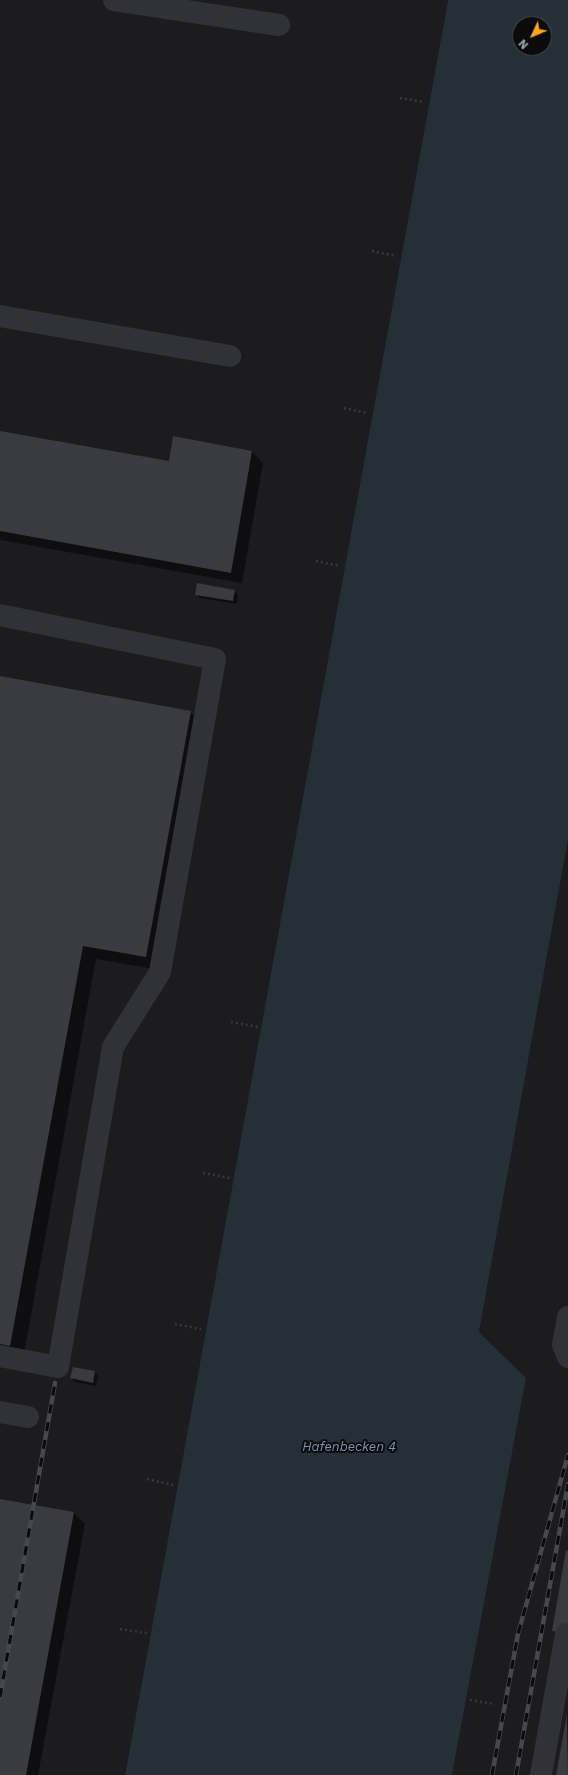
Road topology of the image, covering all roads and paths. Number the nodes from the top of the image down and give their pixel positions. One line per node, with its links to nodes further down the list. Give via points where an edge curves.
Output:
1 (114, 0): 2 (lane)
2 (279, 25)
3 (400, 98): 4 (path)
4 (424, 102)
5 (372, 251): 6 (path)
6 (396, 256)
7 (0, 316): 8 (lane)
8 (230, 356)
9 (344, 408): 10 (path)
10 (367, 413)
11 (316, 561): 12 (path)
12 (340, 566)
13 (0, 615): 21 (lane, via 215,659 160,972 113,1047 58,1367)
14 (232, 1022): 15 (path)
15 (258, 1027)
16 (203, 1173): 17 (path)
17 (230, 1178)
18 (568, 1317): 22 (lane, via 563,1345)
19 (175, 1324): 20 (path)
20 (201, 1329)
21 (0, 1356)
22 (568, 1357)
23 (0, 1412): 24 (lane)
24 (28, 1417)
25 (147, 1479): 26 (path)
26 (173, 1484)
27 (120, 1629): 28 (path)
28 (147, 1634)
29 (566, 1634): 32 (lane)
30 (470, 1700): 31 (path)
31 (494, 1704)
32 (540, 1775)

